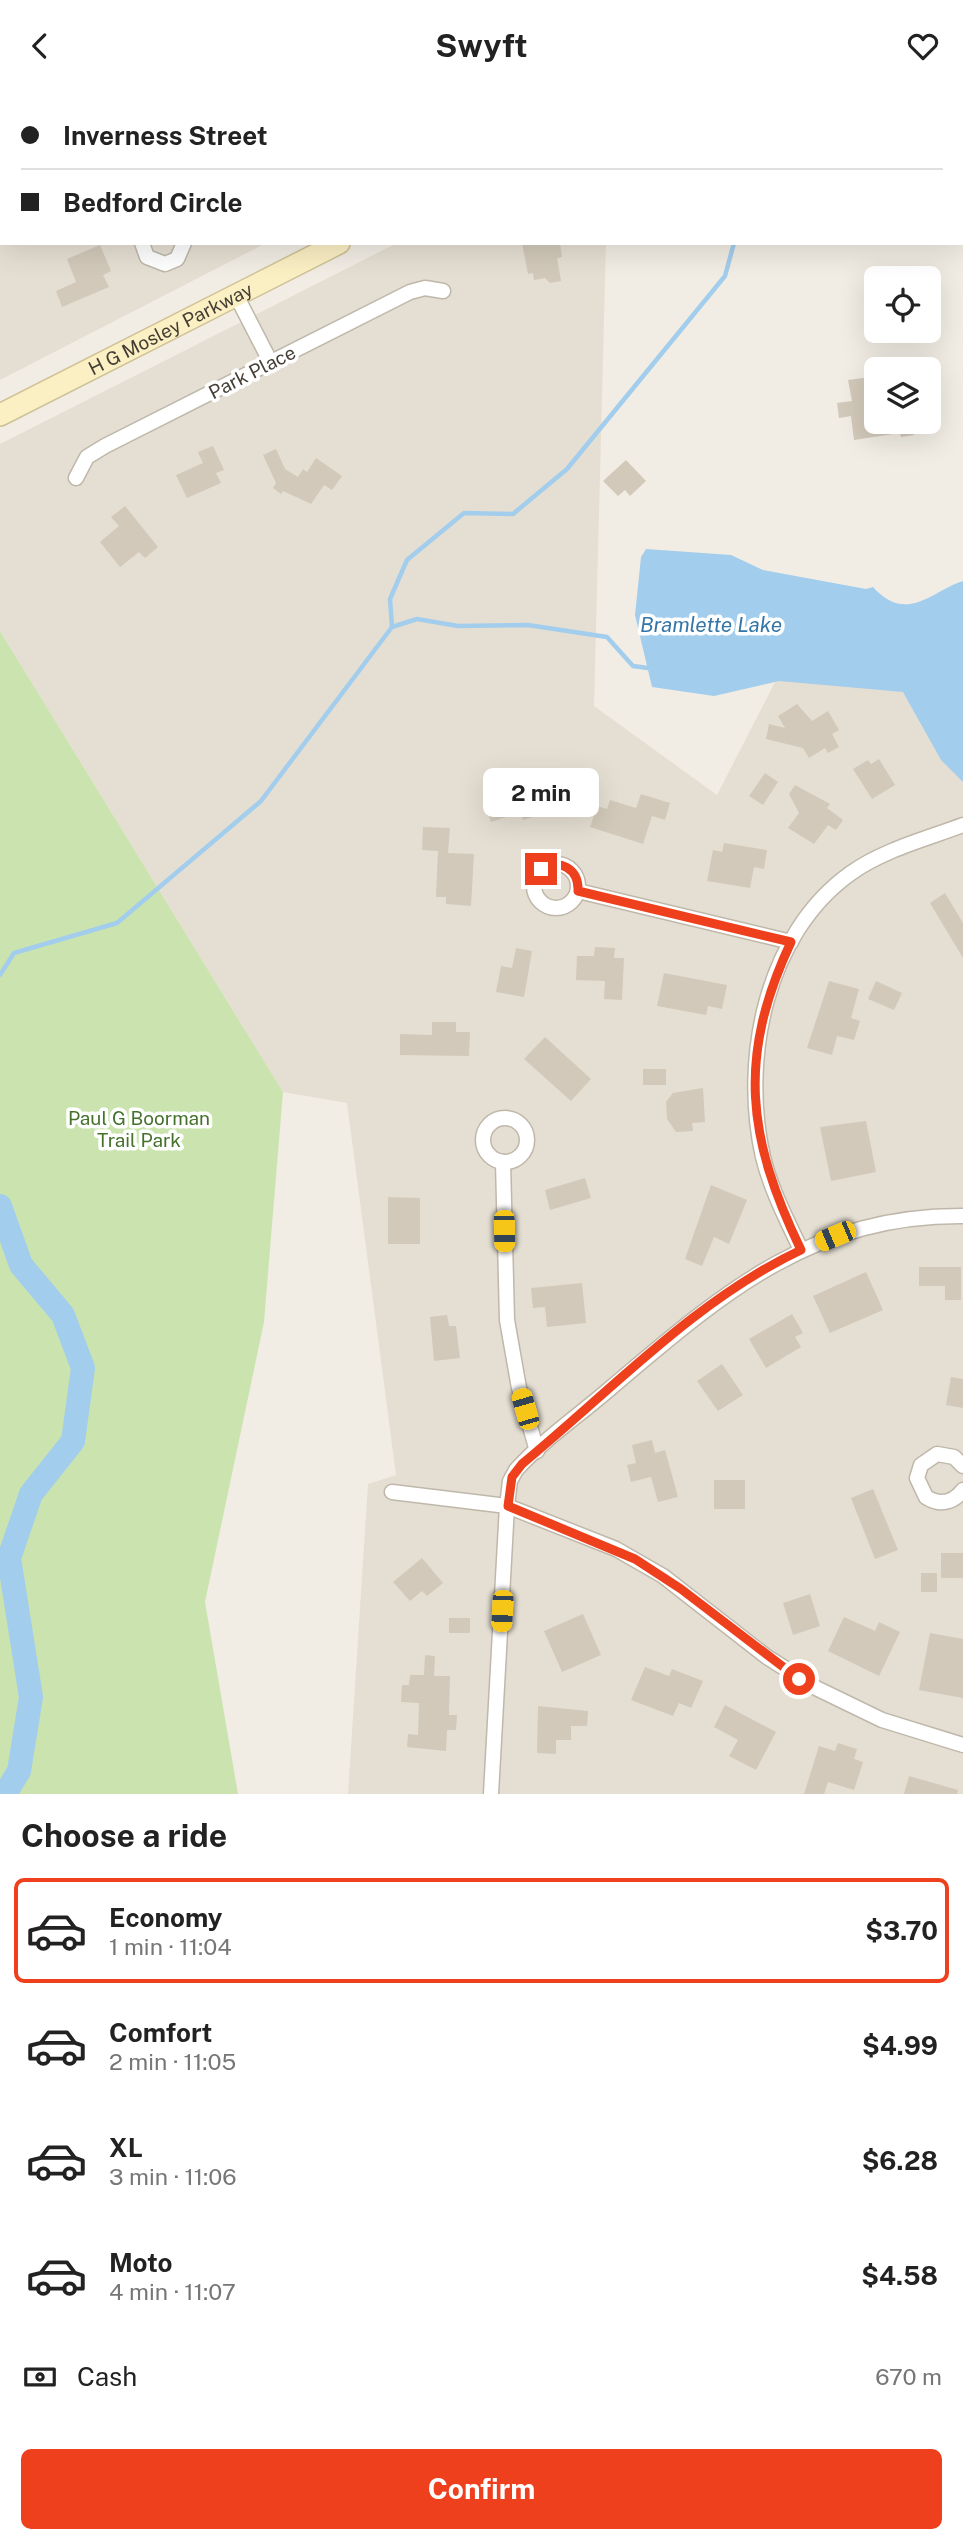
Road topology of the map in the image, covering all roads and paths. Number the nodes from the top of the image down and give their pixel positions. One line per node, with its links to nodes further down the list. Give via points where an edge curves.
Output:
1 (143, 245): 2 (street, via 147,257 165,264 177,259)
2 (183, 245)
3 (335, 245): 5 (main road, H G Mosley Parkway)
4 (443, 291): 6 (street, Park Place, via 425,288 410,292)
5 (236, 295): 6 (street); 7 (main road, H G Mosley Parkway)
6 (271, 363): 8 (street, Park Place, via 98,450 84,462)
7 (0, 415)
8 (76, 478)
9 (963, 825): 11 (street, via 854,871 816,906)
10 (578, 891): 11 (street)
11 (791, 942): 14 (street, via 764,1011 755,1089 768,1174)
12 (503, 1162): 15 (street, via 507,1319 517,1379)
13 (963, 1216): 14 (street, via 872,1225)
14 (801, 1250): 15 (street, via 719,1298)
15 (537, 1451): 19 (street, via 513,1474)
16 (963, 1466): 17 (street, via 954,1457 937,1454 921,1465 917,1478 926,1497 939,1503 953,1500)
17 (963, 1490)
18 (392, 1492): 19 (street)
19 (508, 1506): 20 (street, via 635,1559 816,1688 901,1727); 21 (street)
20 (963, 1745)
21 (491, 1794)

